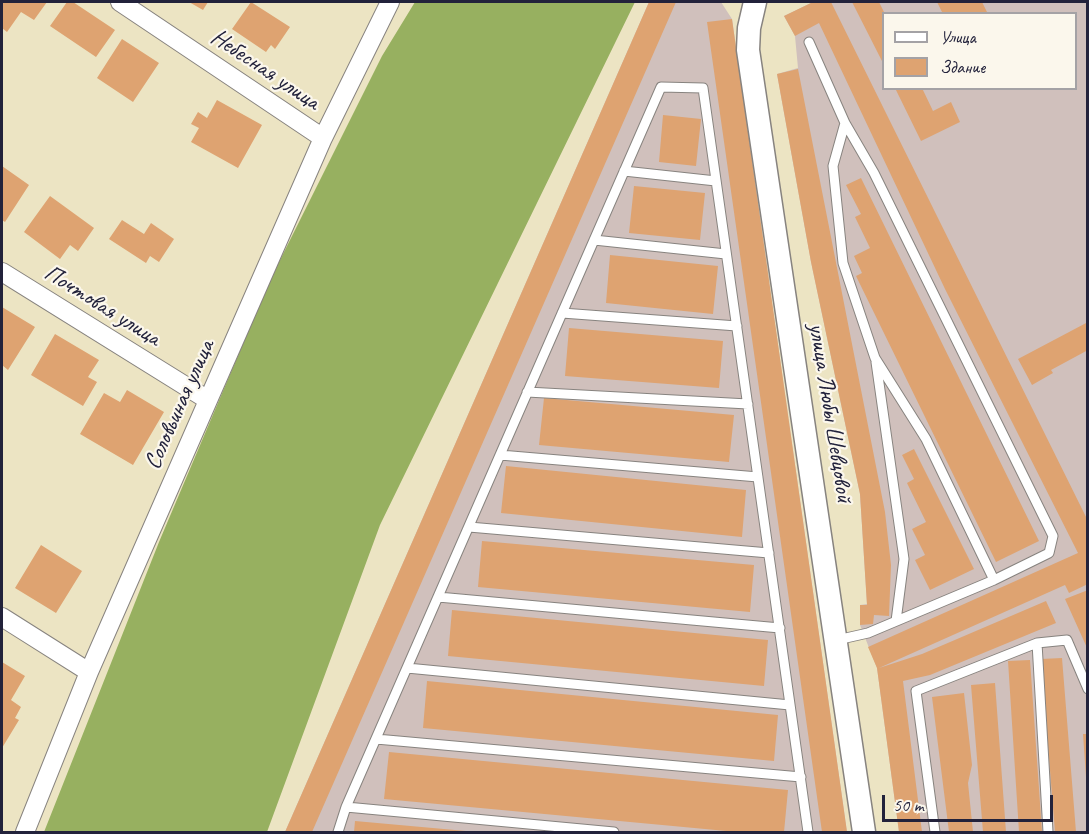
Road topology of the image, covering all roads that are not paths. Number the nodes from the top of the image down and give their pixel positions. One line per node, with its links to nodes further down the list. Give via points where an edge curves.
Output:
1 (120, 2): 6 (street, Небесная улица)
2 (390, 2): 6 (street, Соловьиная улица)
3 (755, 2): 27 (street, улица Любы Шевцовой, via 748,50)
4 (809, 42): 5 (lane)
5 (845, 123): 14 (lane, via 833,166 843,262); 22 (lane, via 1053,536 1048,553)
6 (323, 138): 16 (street, Соловьиная улица)
7 (624, 171): 8 (lane); 8 (lane, via 661,87 703,88); 9 (lane)
8 (716, 181): 10 (lane)
9 (594, 240): 10 (lane); 12 (lane)
10 (726, 254): 13 (lane)
11 (2, 272): 16 (street, Почтовая улица)
12 (562, 313): 13 (lane); 15 (lane)
13 (736, 326): 17 (lane)
14 (875, 358): 22 (lane, via 926,439); 25 (lane, via 904,559)
15 (527, 392): 17 (lane); 18 (lane)
16 (208, 400): 30 (street, Соловьиная улица)
17 (748, 404): 19 (lane)
18 (500, 455): 19 (lane); 20 (lane)
19 (758, 477): 21 (lane)
20 (469, 526): 21 (lane); 23 (lane)
21 (769, 553): 26 (lane)
22 (994, 580): 25 (lane)
23 (438, 597): 26 (lane); 29 (lane)
24 (2, 617): 30 (street)
25 (897, 621): 27 (lane)
26 (780, 628): 32 (lane)
27 (837, 640): 40 (street, улица Любы Шевцовой)
28 (1036, 642): 31 (lane, via 1067,640); 41 (lane, via 916,692); 42 (lane)
29 (407, 668): 32 (lane); 33 (lane)
30 (89, 672): 36 (street, Соловьиная улица)
31 (1088, 689)
32 (790, 705): 34 (lane)
33 (376, 739): 34 (lane); 35 (lane)
34 (801, 777): 39 (lane)
35 (346, 807): 37 (lane); 38 (lane)
36 (25, 832)
37 (338, 832)
38 (614, 832)
39 (808, 832)
40 (864, 832)
41 (935, 832)
42 (1048, 832)

